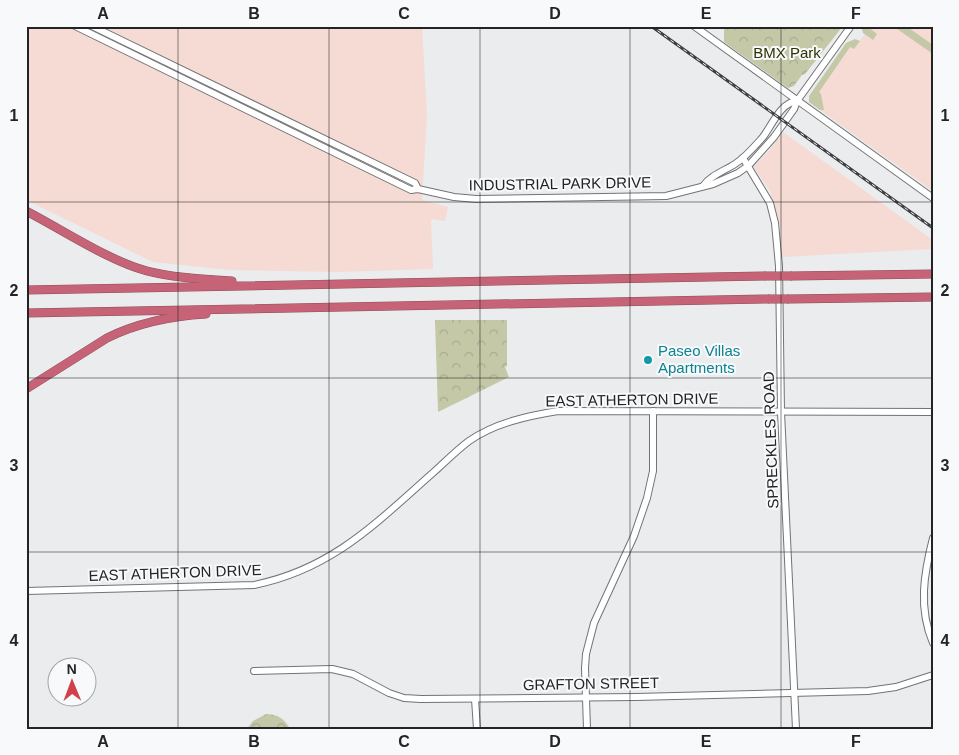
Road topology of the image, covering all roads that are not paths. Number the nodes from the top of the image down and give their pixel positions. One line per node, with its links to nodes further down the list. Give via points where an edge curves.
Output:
1 (75, 26): 6 (street, INDUSTRIAL PARK DRIVE)
2 (92, 26): 5 (street, INDUSTRIAL PARK DRIVE)
3 (694, 26): 9 (street)
4 (851, 26): 9 (street)
5 (130, 44): 6 (street); 7 (street, INDUSTRIAL PARK DRIVE)
6 (126, 51): 8 (street, INDUSTRIAL PARK DRIVE)
7 (164, 61): 8 (street); 13 (street, INDUSTRIAL PARK DRIVE, via 415,183)
8 (160, 68): 13 (street, INDUSTRIAL PARK DRIVE, via 411,190)
9 (797, 101): 10 (street, INDUSTRIAL PARK DRIVE, via 787,104); 11 (street, INDUSTRIAL PARK DRIVE, via 774,137); 14 (street)
10 (743, 158): 11 (street, SPRECKLES ROAD); 12 (street, INDUSTRIAL PARK DRIVE, via 709,178)
11 (748, 166): 12 (street, INDUSTRIAL PARK DRIVE, via 726,179); 24 (street, SPRECKLES ROAD, via 770,203 775,223 780,266)
12 (702, 186): 13 (street, INDUSTRIAL PARK DRIVE, via 666,196 580,198 462,198)
13 (418, 189)
14 (933, 198)
15 (26, 211): 17 (highway, via 126,264 147,271)
16 (933, 274): 17 (highway, bridge)
17 (258, 285): 18 (highway)
18 (26, 290)
19 (933, 297): 20 (highway, bridge)
20 (227, 308): 21 (highway); 22 (highway, via 166,318 119,332)
21 (26, 313)
22 (26, 389)
23 (653, 411): 24 (street, EAST ATHERTON DRIVE); 27 (street, EAST ATHERTON DRIVE, via 558,411 527,416 494,427 470,441 353,542 316,564 279,580 254,585); 32 (street, via 653,471 647,498 634,536 590,634 585,668)
24 (781, 412): 25 (street, EAST ATHERTON DRIVE); 31 (street, SPRECKLES ROAD)
25 (933, 412)
26 (933, 538): 28 (street, via 924,582 924,600)
27 (26, 590)
28 (933, 643)
29 (254, 671): 33 (street, GRAFTON STREET, via 332,668 353,674 404,698)
30 (933, 675): 31 (street, GRAFTON STREET, via 881,690)
31 (795, 692): 32 (street, GRAFTON STREET); 36 (street, SPRECKLES ROAD)
32 (587, 697): 33 (street, GRAFTON STREET); 35 (street)
33 (476, 699): 34 (street)
34 (477, 729)
35 (588, 729)
36 (796, 729)

